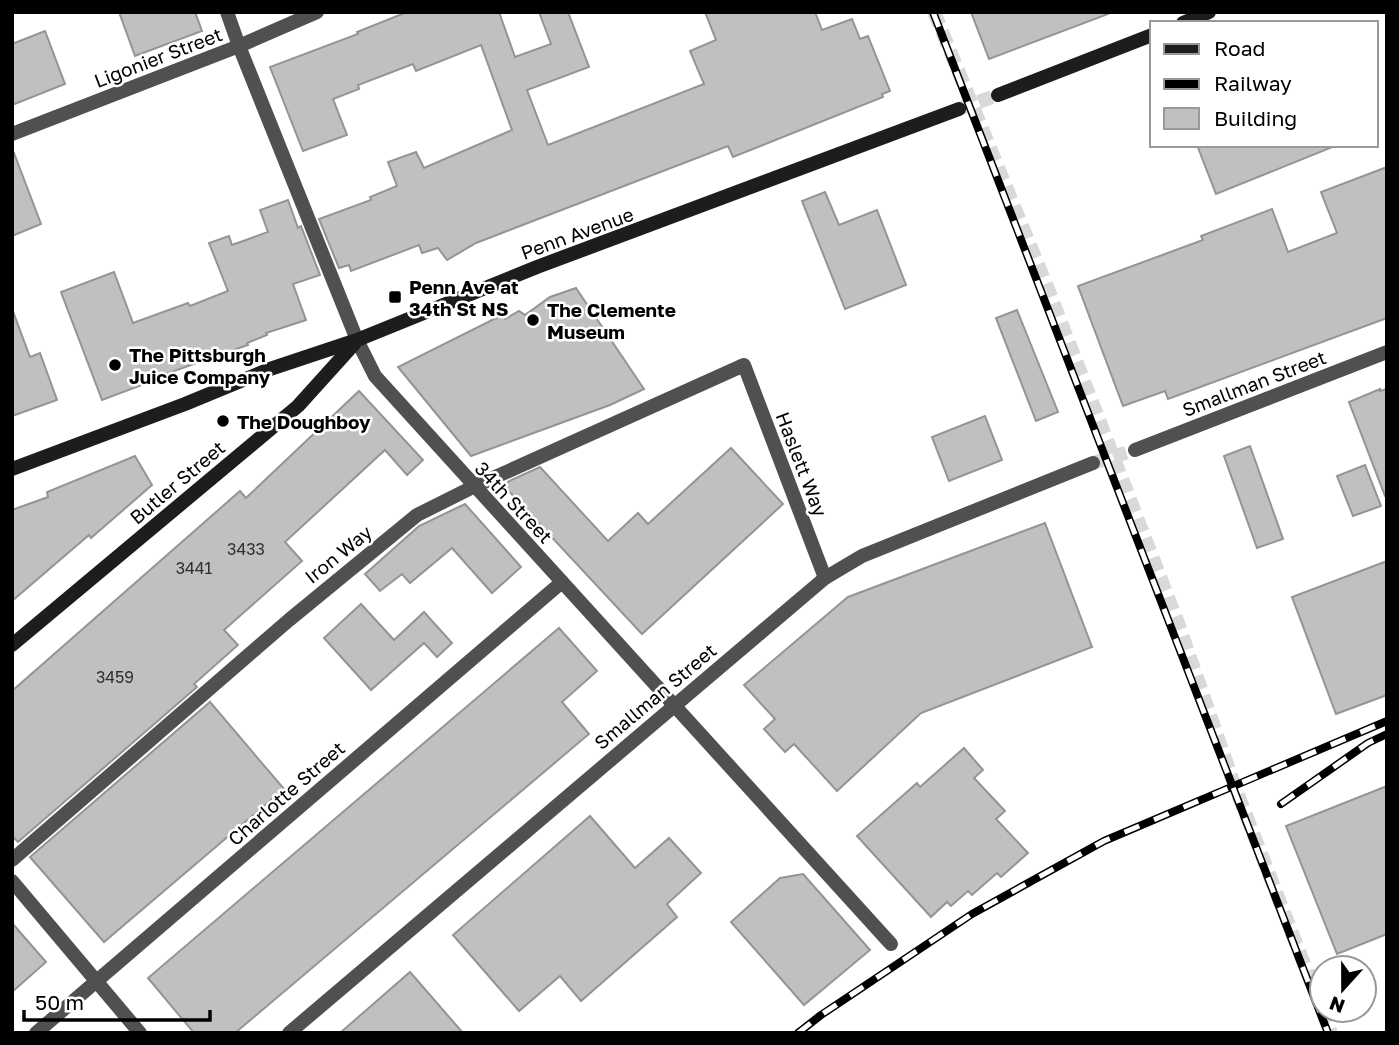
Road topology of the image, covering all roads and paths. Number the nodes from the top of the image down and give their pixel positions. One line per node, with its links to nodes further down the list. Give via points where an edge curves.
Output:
1 (227, 12): 6 (street, 34th Street)
2 (317, 12): 6 (street, Ligonier Street)
3 (1209, 12): 4 (main road)
4 (1188, 21)
5 (1150, 36): 7 (main road)
6 (239, 46): 9 (street, Ligonier Street); 10 (street, 34th Street)
7 (998, 95)
8 (959, 109): 10 (main road, Penn Avenue, via 537,267)
9 (12, 134)
10 (357, 340): 15 (main road, Penn Avenue); 16 (street, 34th Street, via 375,376); 19 (main road, Butler Street, via 298,406)
11 (1387, 352): 13 (street, Smallman Street)
12 (744, 365): 16 (street, Iron Way); 17 (street, Haslett Way)
13 (1135, 450)
14 (1093, 463): 17 (street, Smallman Street, via 862,556)
15 (12, 469)
16 (473, 487): 18 (street, 34th Street); 21 (street, Iron Way, via 417,515)
17 (825, 578): 20 (street, Smallman Street)
18 (562, 582): 20 (street, 34th Street); 24 (street, Charlotte Street)
19 (12, 645)
20 (675, 704): 23 (street, 34th Street); 27 (street, Smallman Street)
21 (12, 860)
22 (12, 881): 24 (street)
23 (891, 944)
24 (97, 981): 25 (street, Charlotte Street); 26 (street)
25 (36, 1033)
26 (140, 1033)
27 (289, 1033)

